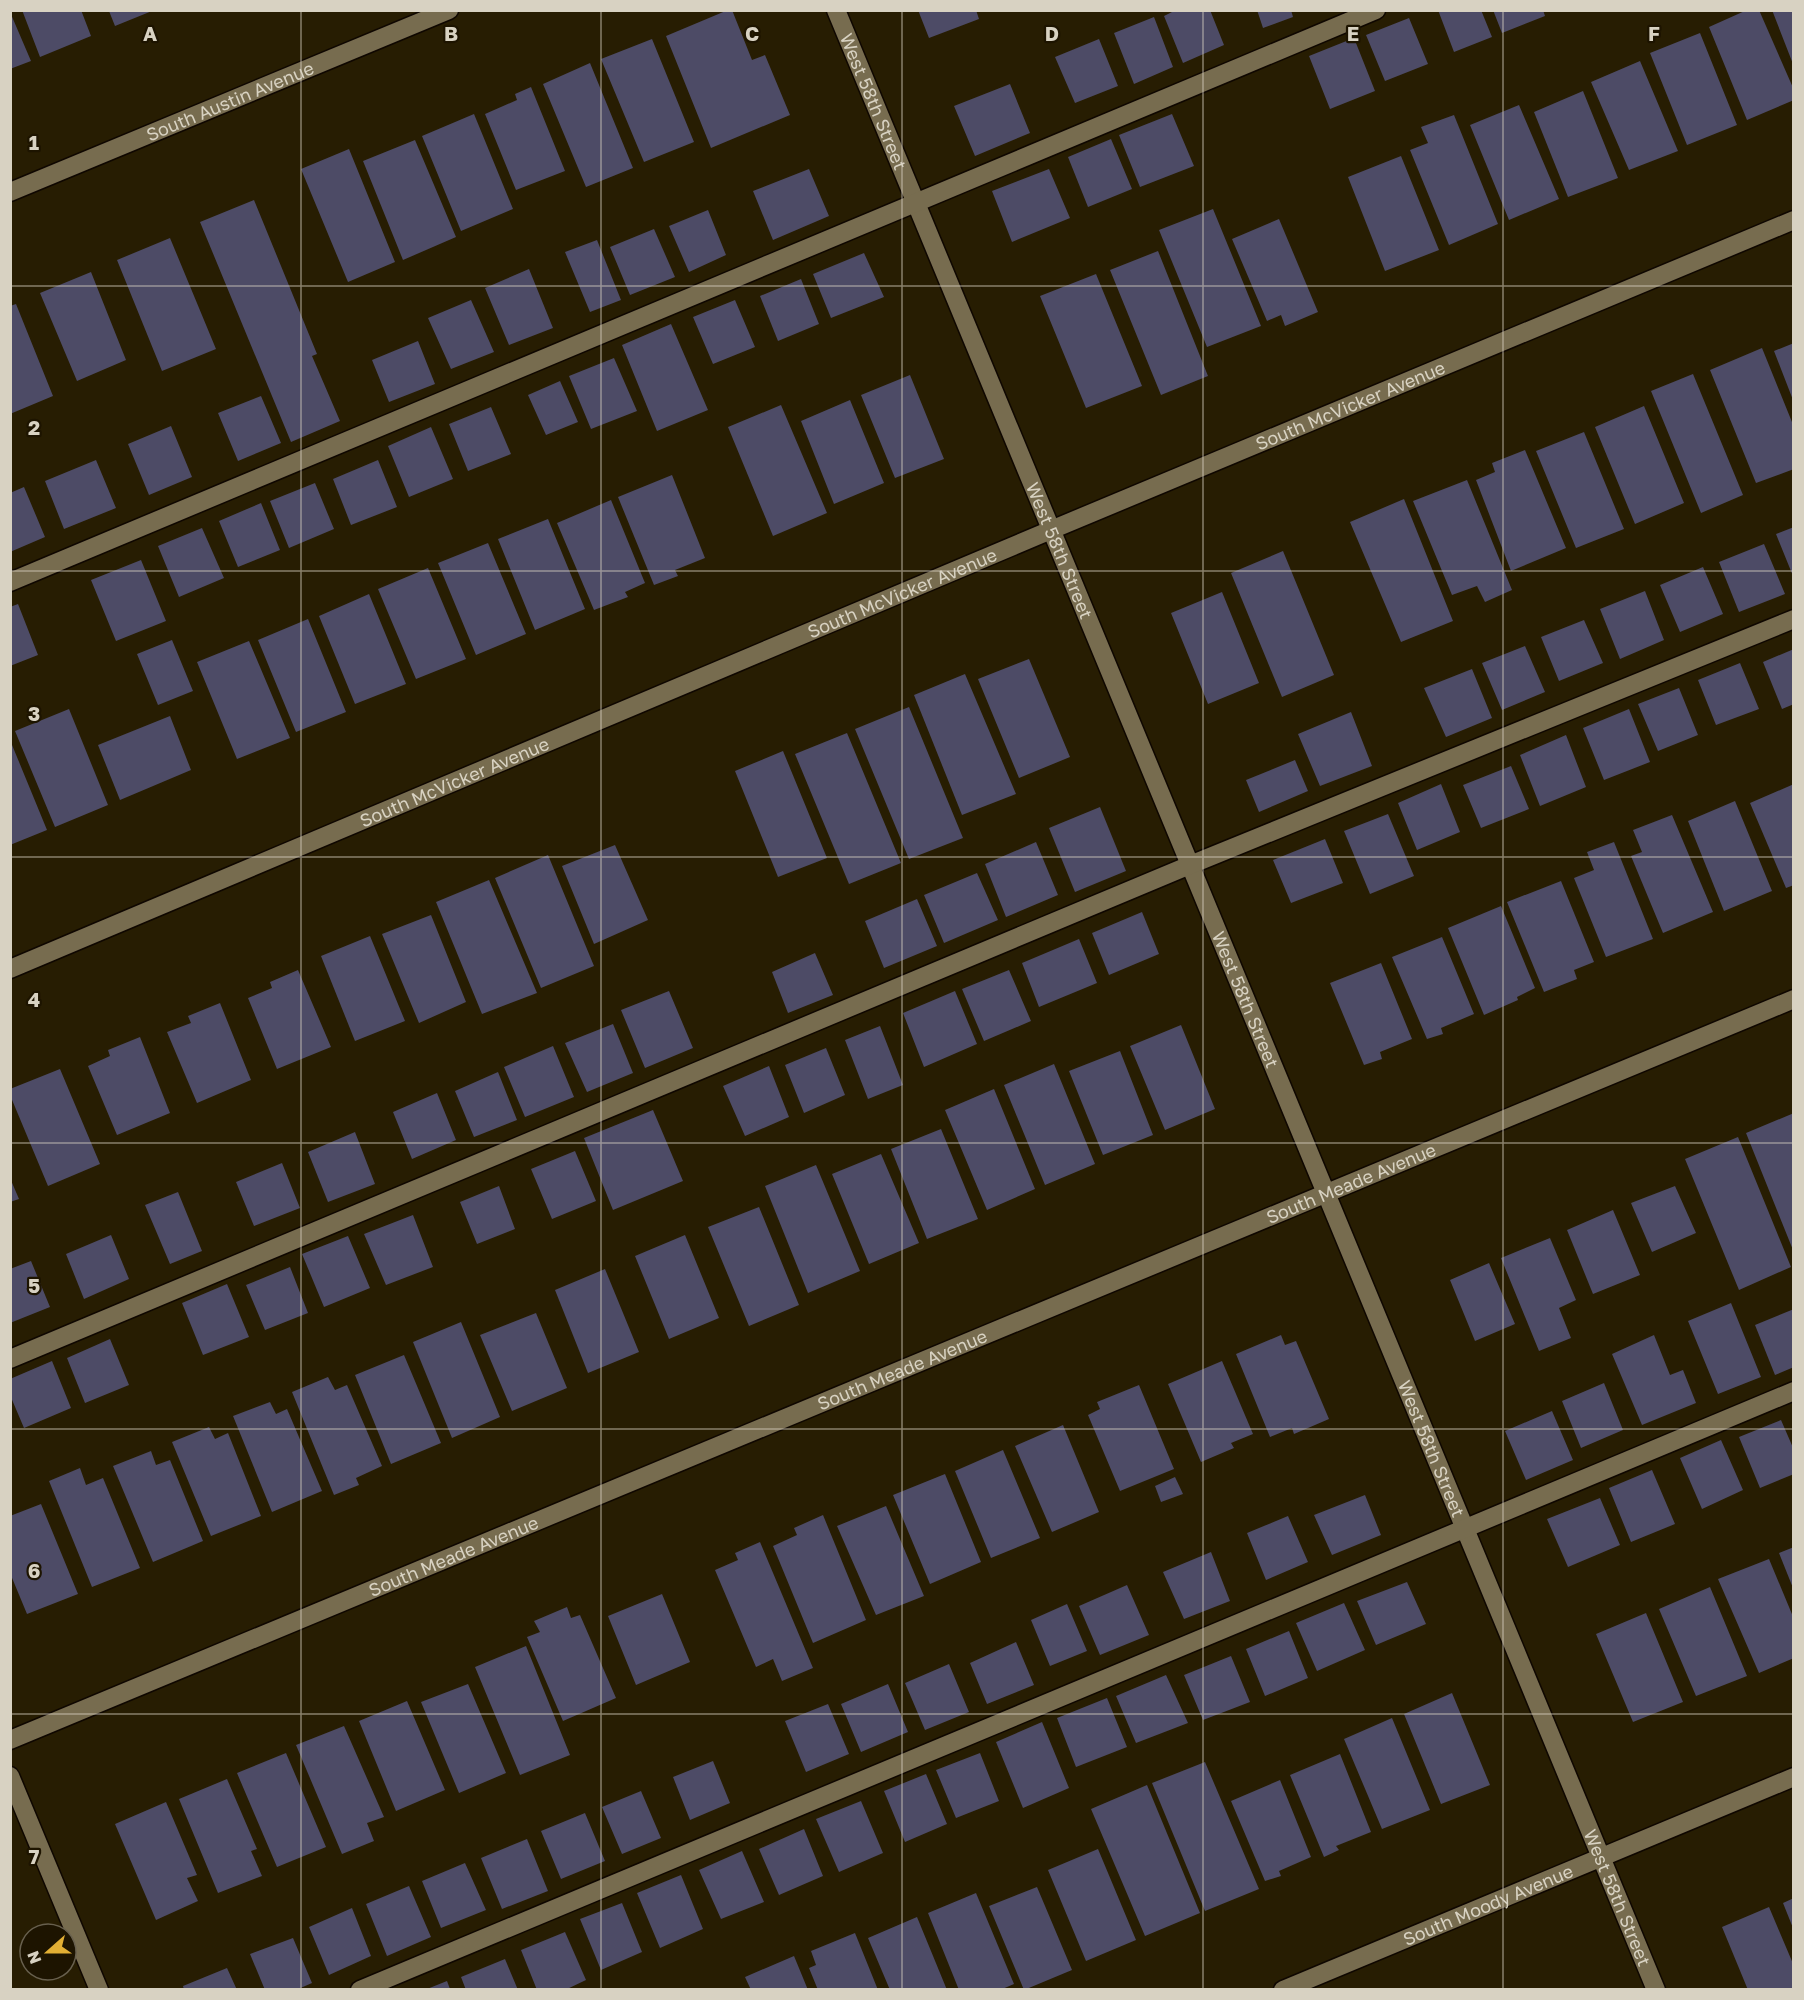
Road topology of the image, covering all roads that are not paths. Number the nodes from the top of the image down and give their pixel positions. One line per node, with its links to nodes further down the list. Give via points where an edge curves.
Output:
1 (449, 10): 4 (street, South Austin Avenue)
2 (836, 10): 5 (street, West 58th Street)
3 (1376, 10): 5 (street)
4 (10, 192)
5 (916, 203): 7 (street, West 58th Street); 8 (street)
6 (1794, 220): 7 (street, South McVicker Avenue)
7 (1051, 530): 10 (street, West 58th Street); 11 (street, South McVicker Avenue)
8 (10, 582)
9 (1794, 619): 10 (street)
10 (1190, 865): 13 (street, West 58th Street); 14 (street)
11 (10, 969)
12 (1794, 999): 13 (street, South Meade Avenue)
13 (1326, 1193): 16 (street, West 58th Street); 17 (street, South Meade Avenue)
14 (10, 1359)
15 (1794, 1391): 16 (street)
16 (1466, 1530): 20 (street, West 58th Street); 22 (street)
17 (10, 1740)
18 (10, 1776): 21 (street)
19 (1794, 1777): 20 (street, South Moody Avenue)
20 (1601, 1857): 23 (street, South Moody Avenue); 24 (street, West 58th Street)
21 (99, 1989)
22 (360, 1989)
23 (1283, 1989)
24 (1656, 1989)

